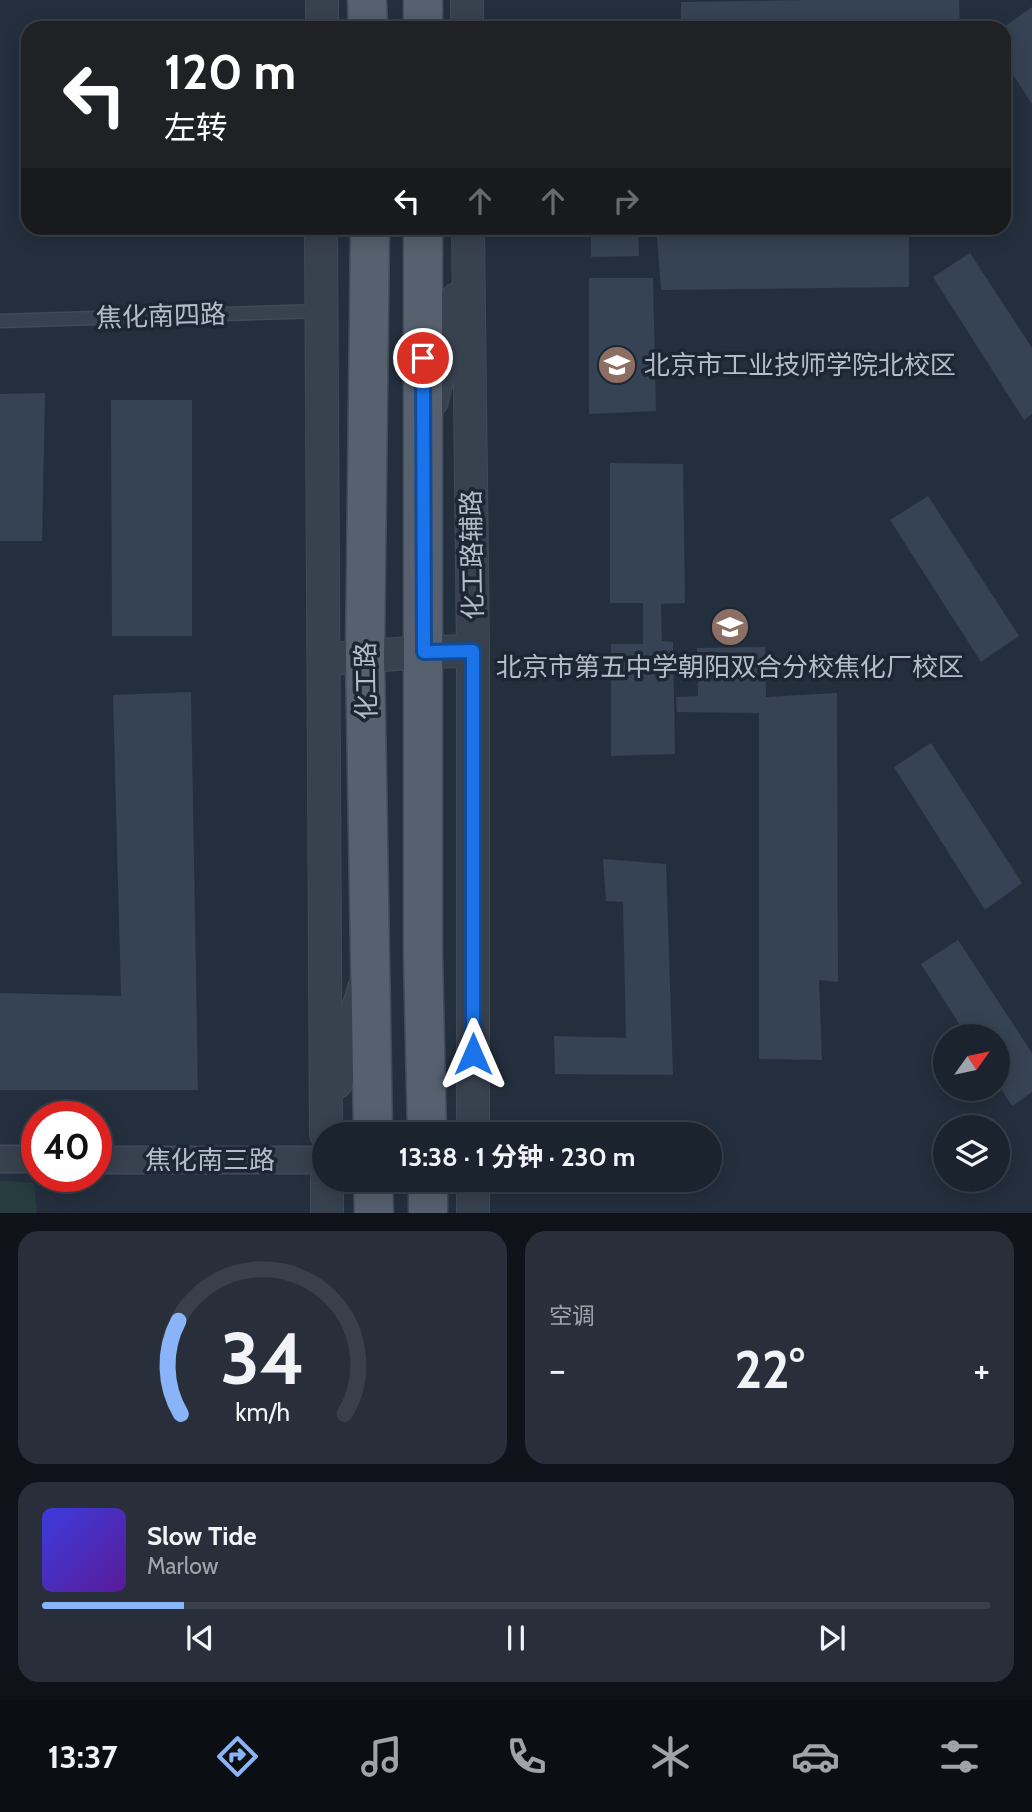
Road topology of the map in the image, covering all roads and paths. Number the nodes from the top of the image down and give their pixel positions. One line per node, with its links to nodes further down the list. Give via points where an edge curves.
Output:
1 (322, 0): 5 (street)
2 (367, 0): 6 (main road)
3 (423, 0): 7 (main road)
4 (467, 0): 8 (street)
5 (322, 21)
6 (368, 21)
7 (423, 21)
8 (467, 21)
9 (321, 235): 13 (street)
10 (370, 235): 18 (main road, 化工路)
11 (423, 235): 15 (main road)
12 (468, 241): 15 (street); 16 (street, 化工路辅路)
13 (321, 311): 14 (lane, 焦化南四路); 19 (street)
14 (0, 321)
15 (423, 437): 17 (main road)
16 (473, 651): 17 (street); 25 (street, 化工路辅路)
17 (424, 652): 18 (street); 24 (main road, via 422,956)
18 (365, 656): 19 (street); 20 (main road, 化工路)
19 (324, 661): 21 (street)
20 (370, 965): 22 (street); 23 (main road, 化工路)
21 (326, 1122)
22 (327, 1122)
23 (373, 1122)
24 (427, 1122)
25 (473, 1122)
26 (0, 1159): 27 (street)
27 (21, 1159)
28 (112, 1160): 29 (street, 焦化南三路)
29 (312, 1160)
30 (327, 1192): 34 (street)
31 (373, 1192): 35 (main road)
32 (428, 1192): 36 (main road)
33 (473, 1192): 37 (street)
34 (327, 1213)
35 (374, 1213)
36 (428, 1213)
37 (473, 1213)

